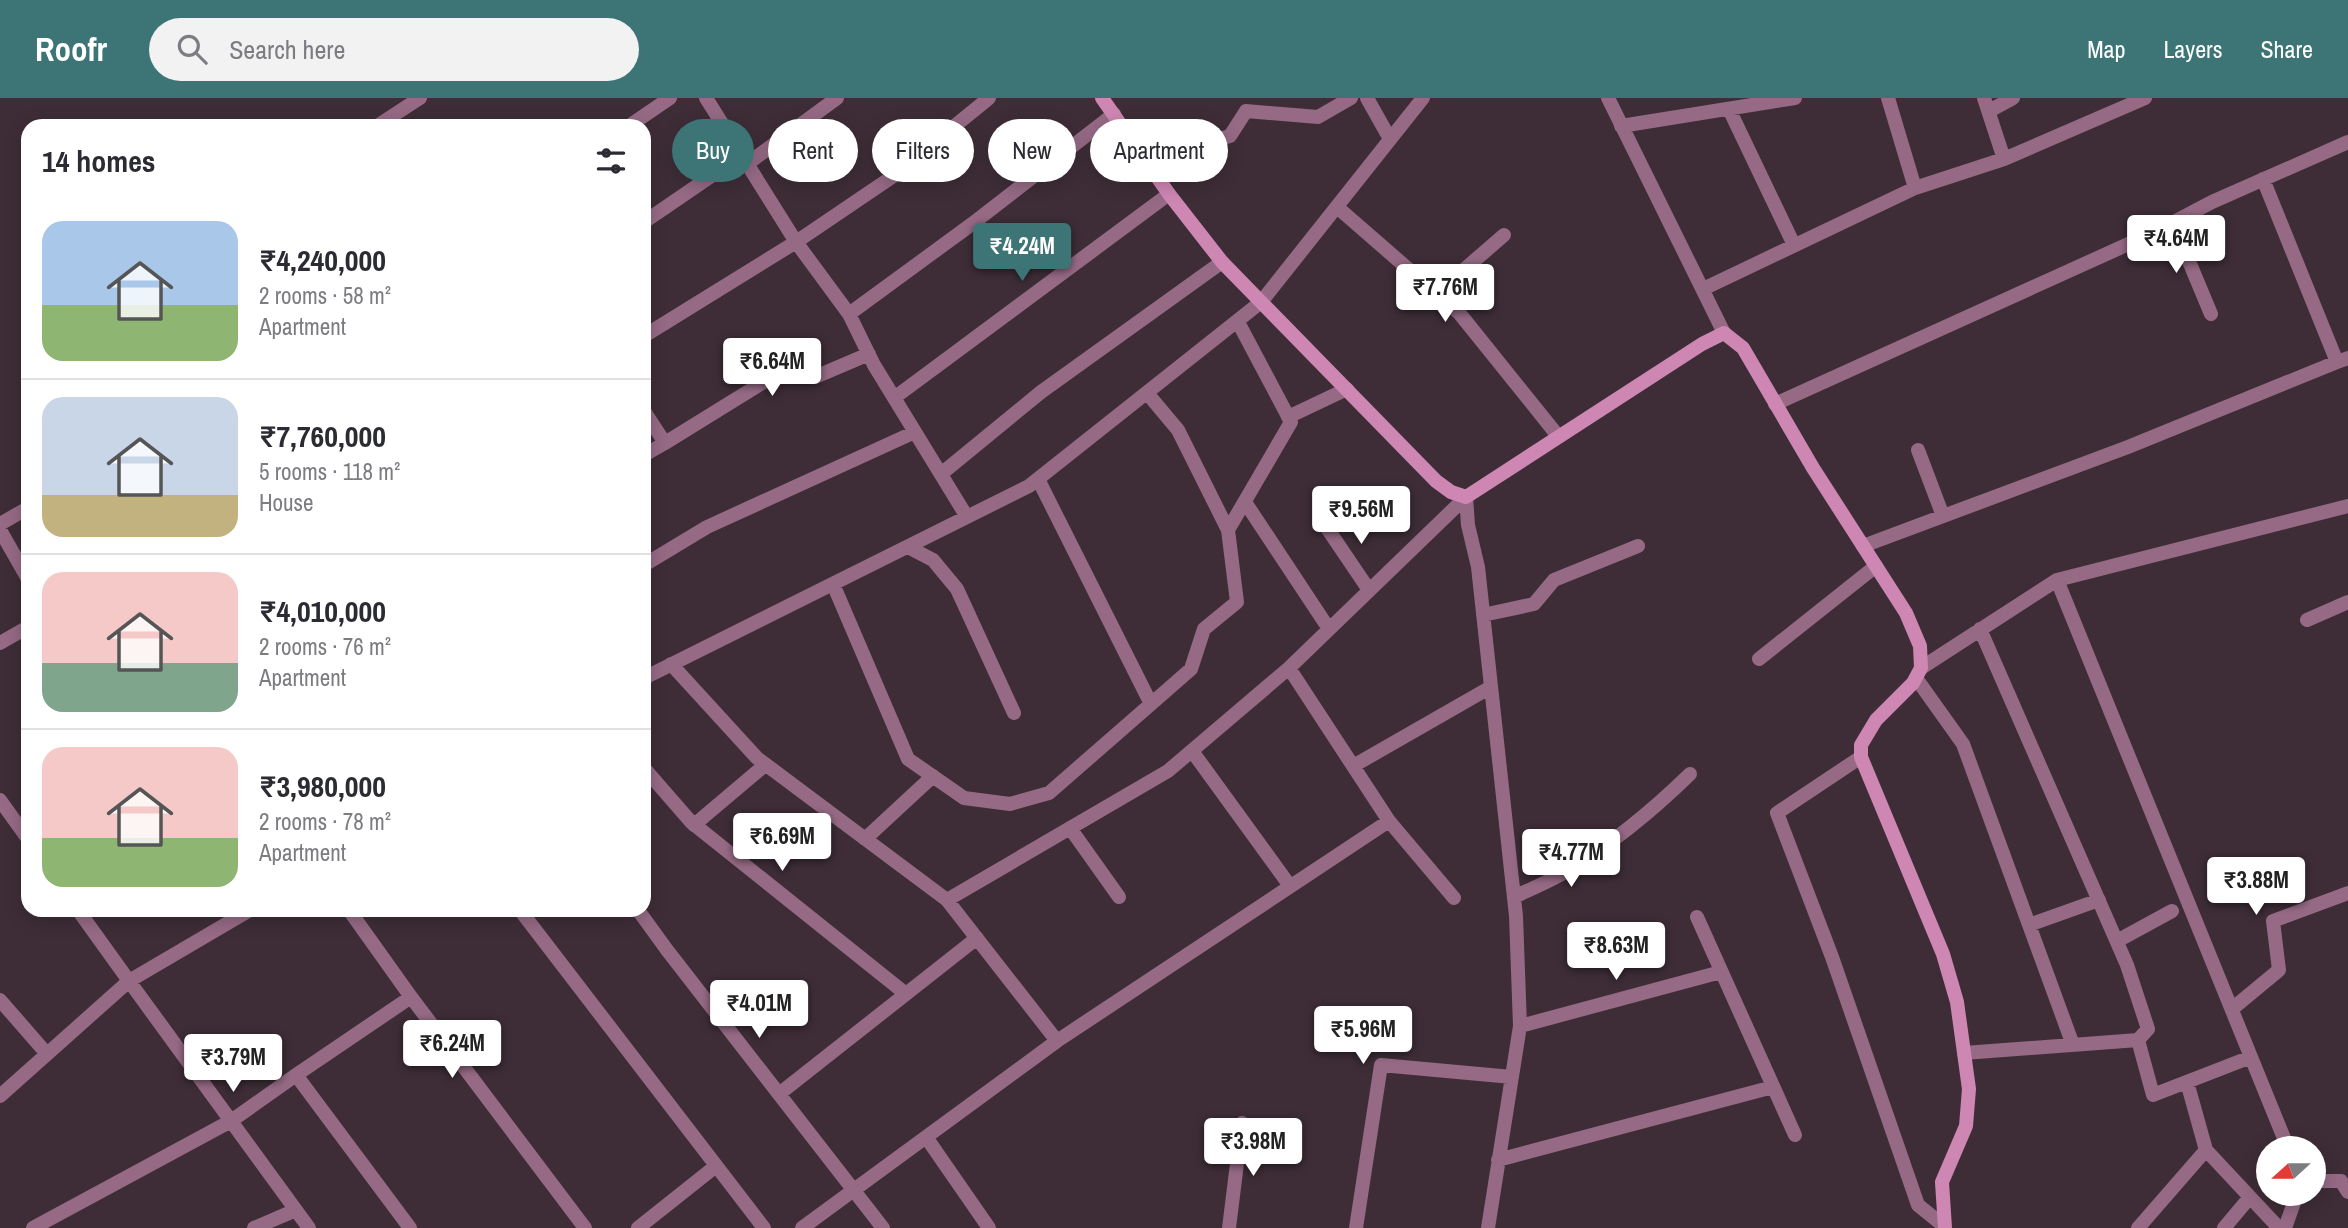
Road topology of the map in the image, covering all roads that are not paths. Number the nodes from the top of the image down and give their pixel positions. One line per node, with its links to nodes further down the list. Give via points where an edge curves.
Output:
1 (420, 98): 20 (street)
2 (670, 98): 21 (street)
3 (706, 98): 22 (street)
4 (837, 98): 28 (street)
5 (989, 98): 40 (street, via 892,177)
6 (1102, 98): 19 (street)
7 (1239, 98): 18 (street)
8 (1351, 98): 18 (street, via 1318,117)
9 (1367, 98): 26 (street)
10 (1423, 98): 26 (street)
11 (1608, 98): 24 (street)
12 (1795, 98): 17 (street)
13 (1888, 98): 34 (street)
14 (2013, 98): 16 (street)
15 (2145, 98): 29 (street)
16 (1987, 105): 29 (street)
17 (1729, 109): 24 (street); 41 (street)
18 (1246, 111): 25 (street)
19 (1114, 114): 23 (street); 46 (street)
20 (388, 119)
21 (639, 119)
22 (719, 119)
23 (1118, 119)
24 (1621, 126): 43 (street)
25 (1228, 137)
26 (1391, 139): 36 (street)
27 (2348, 143): 31 (street)
28 (754, 154)
29 (2004, 159): 34 (street)
30 (754, 174): 40 (street)
31 (2263, 179): 38 (street); 52 (street)
32 (709, 182): 37 (street)
33 (1161, 182): 35 (street)
34 (1915, 188): 41 (street)
35 (1169, 194): 42 (street); 55 (street)
36 (1337, 207): 44 (street); 45 (street)
37 (651, 218)
38 (2173, 222): 47 (street); 56 (street)
39 (1504, 235): 44 (street)
40 (796, 242): 46 (street); 49 (street)
41 (1794, 245): 43 (street)
42 (1222, 262): 45 (street); 64 (street, via 1041,391)
43 (1703, 289): 50 (street)
44 (1436, 293): 60 (street, via 1460,314)
45 (1261, 302): 48 (street); 53 (street)
46 (849, 314): 51 (street)
47 (2211, 314)
48 (1238, 322): 54 (street); 57 (street)
49 (651, 332)
50 (1724, 333): 56 (street, via 1743,348); 60 (street)
51 (869, 354): 55 (street); 61 (street, via 815,377 791,365)
52 (2343, 360): 70 (street)
53 (1347, 389): 57 (street); 66 (street, via 1436,481)
54 (1147, 393): 65 (street); 75 (street, via 1178,430)
55 (894, 398): 59 (street)
56 (1775, 404): 77 (street)
57 (1288, 417): 67 (street, via 1291,422)
58 (651, 422): 61 (street)
59 (915, 432): 64 (street); 79 (street, via 707,527)
60 (1558, 436): 66 (street)
61 (665, 443): 63 (street)
62 (1918, 450): 70 (street)
63 (651, 451)
64 (941, 474): 71 (street)
65 (1038, 479): 71 (street); 98 (street)
66 (1466, 497): 84 (street); 86 (street)
67 (1245, 502): 75 (street); 88 (street)
68 (2348, 506): 82 (street)
69 (21, 512): 73 (street)
70 (1943, 516): 77 (street)
71 (967, 517): 78 (street)
72 (1323, 522): 84 (street)
73 (0, 524)
74 (0, 530): 81 (street)
75 (1228, 530): 98 (street, via 1237,602 1204,629 1191,668)
76 (1638, 546): 86 (street, via 1554,580 1534,604)
77 (1863, 546): 80 (street)
78 (908, 547): 83 (street); 99 (street, via 933,560 957,589)
79 (651, 561)
80 (1876, 566): 92 (street); 95 (street, via 1906,613 1920,646)
81 (21, 567)
82 (2057, 580): 89 (street); 135 (street)
83 (833, 584): 93 (street); 106 (street, via 908,759)
84 (1369, 590): 88 (street)
85 (2348, 602): 87 (street)
86 (1483, 615): 97 (street)
87 (2307, 620)
88 (1329, 628): 94 (street)
89 (1980, 629): 95 (street); 119 (street)
90 (21, 632): 91 (street)
91 (0, 643)
92 (1759, 659)
93 (671, 664): 96 (street); 102 (street)
94 (1289, 668): 100 (street); 103 (street)
95 (1918, 673): 101 (street, via 1876,720 1861,745); 127 (street, via 1963,744)
96 (651, 674)
97 (1491, 687): 103 (street); 116 (street)
98 (1151, 704): 106 (street, via 1049,793 1010,804 964,798)
99 (1014, 713)
100 (1192, 751): 110 (street, via 1168,771); 113 (street)
101 (1861, 757): 141 (street, via 1943,954 1957,1002); 163 (street, via 1777,813 1919,1205)
102 (765, 765): 109 (street); 112 (street)
103 (1353, 766): 108 (street)
104 (1690, 774): 116 (street, via 1652,811 1608,843 1567,871)
105 (651, 776): 109 (street)
106 (933, 776): 112 (street)
107 (0, 800): 111 (street)
108 (1389, 821): 113 (street); 117 (street)
109 (694, 825): 132 (street)
110 (1070, 828): 115 (street); 118 (street)
111 (21, 829)
112 (865, 839): 118 (street)
113 (1290, 886): 138 (street)
114 (2348, 893): 135 (street, via 2273,920 2279,970)
115 (1119, 897)
116 (1514, 897): 136 (street)
117 (1454, 898)
118 (947, 900): 128 (street)
119 (2099, 900): 127 (street); 129 (street)
120 (2172, 911): 129 (street)
121 (83, 917): 131 (street)
122 (227, 917): 131 (street)
123 (354, 917): 133 (street)
124 (525, 917): 156 (street)
125 (643, 917): 147 (street)
126 (1697, 917): 130 (street)
127 (2029, 925): 139 (street)
128 (977, 938): 132 (street); 138 (street)
129 (2117, 941): 137 (street, via 2148,1030)
130 (1721, 972): 136 (street); 146 (street)
131 (129, 981): 140 (street); 149 (street)
132 (906, 994): 147 (street)
133 (411, 997): 143 (street); 168 (street)
134 (0, 1000): 140 (street)
135 (2232, 1009): 142 (street)
136 (1520, 1026): 144 (street)
137 (2138, 1040): 139 (street); 145 (street, via 2153,1095)
138 (1057, 1041): 153 (street)
139 (2073, 1045): 141 (street)
140 (47, 1054): 148 (street)
141 (1964, 1054): 163 (street, via 1969,1089 1966,1126 1942,1182)
142 (2251, 1057): 145 (street); 152 (street)
143 (296, 1075): 149 (street); 167 (street)
144 (1512, 1077): 155 (street); 175 (street, via 1381,1065)
145 (2187, 1082): 154 (street)
146 (1773, 1087): 151 (street); 155 (street)
147 (779, 1094): 158 (street)
148 (0, 1096)
149 (231, 1121): 162 (street); 164 (street)
150 (1242, 1123): 174 (street)
151 (1795, 1135)
152 (2283, 1136)
153 (926, 1137): 158 (street); 173 (street)
154 (2206, 1150): 160 (street); 177 (street)
155 (1498, 1160): 176 (street)
156 (716, 1166): 169 (street); 170 (street)
157 (2326, 1181): 159 (street, via 2341,1181)
158 (854, 1190): 171 (street); 172 (street)
159 (2348, 1192)
160 (2250, 1198): 178 (street); 179 (street)
161 (2293, 1206): 180 (street)
162 (296, 1210): 165 (street); 166 (street)
163 (1944, 1227)
164 (33, 1228)
165 (254, 1228)
166 (309, 1228)
167 (410, 1228)
168 (585, 1228)
169 (638, 1228)
170 (764, 1228)
171 (802, 1228)
172 (883, 1228)
173 (989, 1228)
174 (1229, 1228)
175 (1356, 1228)
176 (1488, 1228)
177 (2138, 1228)
178 (2224, 1228)
179 (2279, 1228)
180 (2285, 1228)

